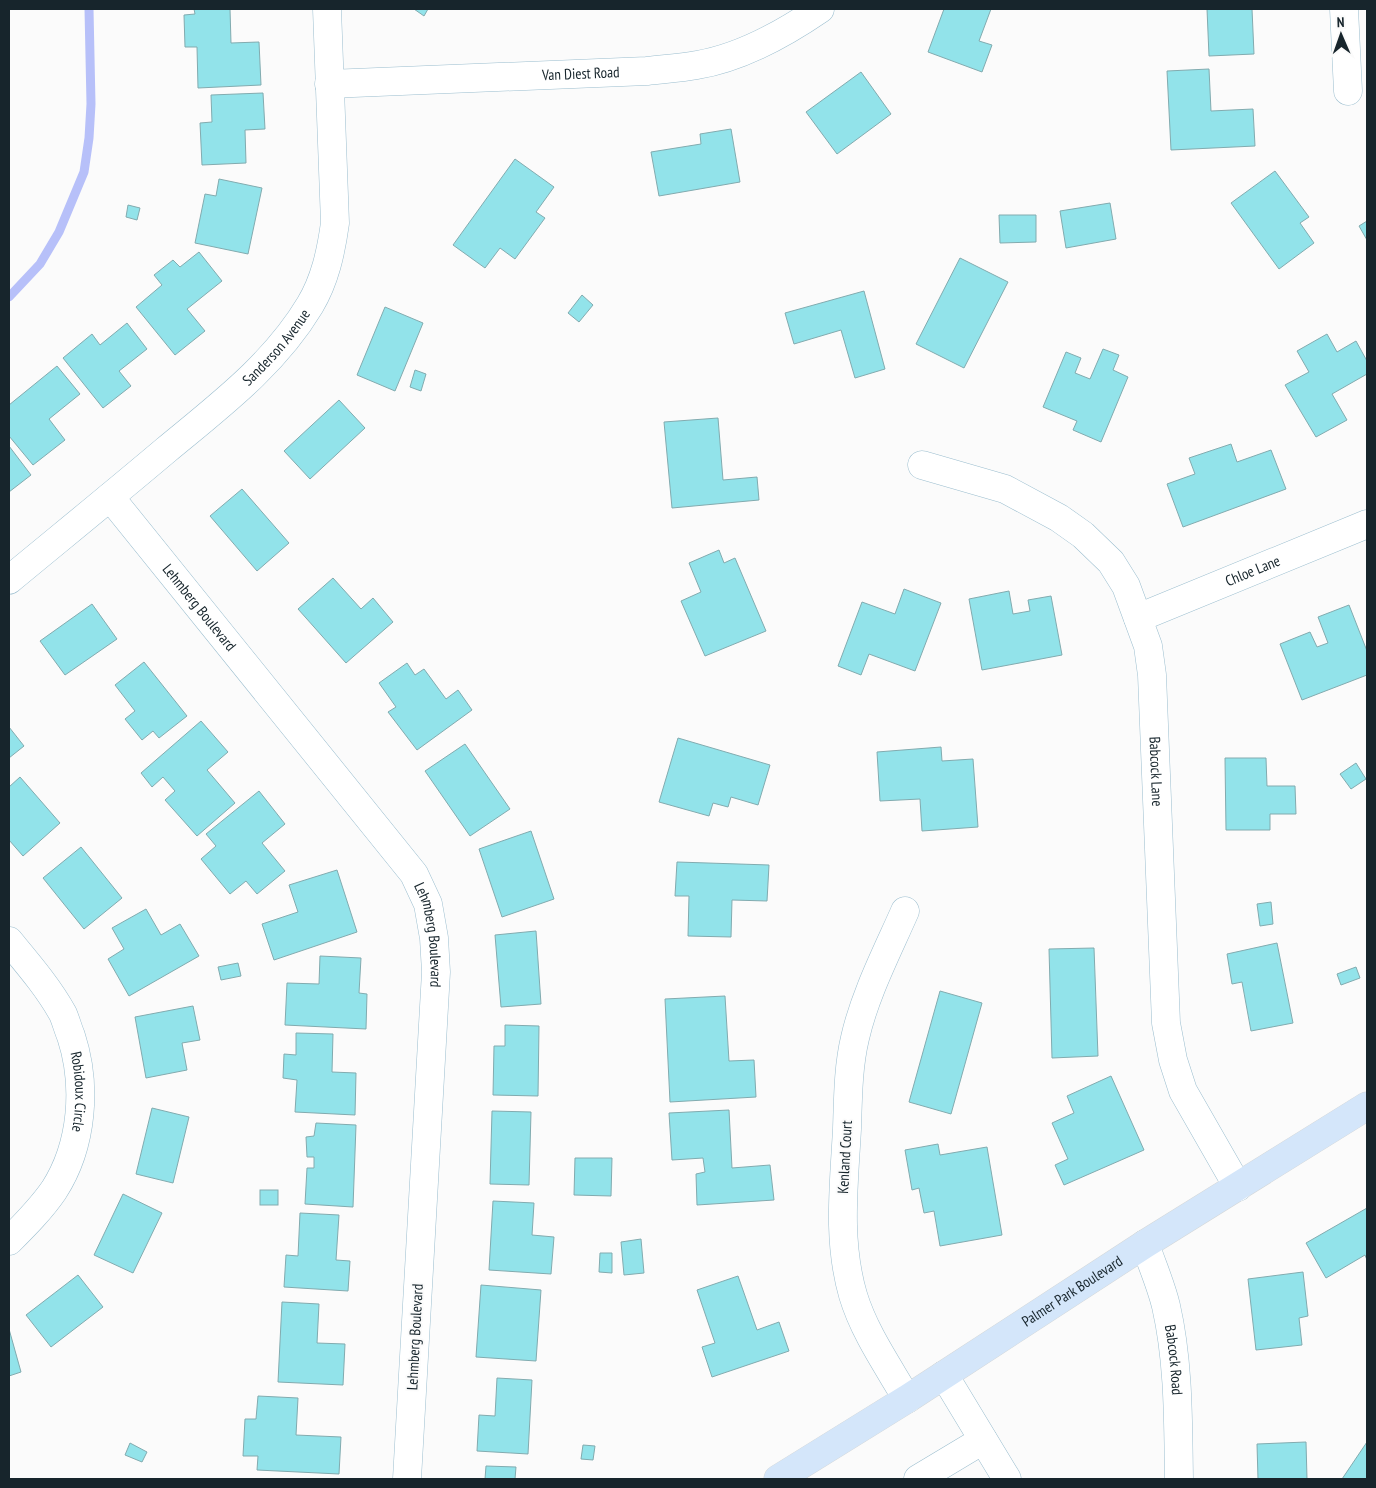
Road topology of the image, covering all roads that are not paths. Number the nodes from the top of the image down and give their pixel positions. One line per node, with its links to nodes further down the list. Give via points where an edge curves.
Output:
1 (327, 9): 4 (street, Sanderson Avenue)
2 (820, 9): 4 (street, Van Diest Road, via 793,28 745,51 699,65 647,71)
3 (1344, 9): 5 (street)
4 (329, 84): 7 (street, Sanderson Avenue, via 336,223 323,279 310,305 280,346 244,386)
5 (1348, 90)
6 (922, 465): 10 (street, Babcock Lane, via 1005,490 1083,534 1111,562 1126,586)
7 (110, 497): 9 (street, Sanderson Avenue); 20 (street, Lehmberg Boulevard, via 414,874 428,904 436,972)
8 (1367, 524): 10 (street, Chloe Lane)
9 (9, 580)
10 (1138, 618): 14 (street, Babcock Lane, via 1148,646 1152,675 1166,1022 1183,1091)
11 (905, 910): 18 (street, Kenland Court, via 873,983 855,1038 850,1068 842,1230 853,1296 866,1329)
12 (9, 941): 15 (street, Robidoux Circle, via 44,983 64,1016 76,1050 81,1087 79,1121 70,1156 55,1189 34,1217)
13 (1367, 1106): 14 (main road, Palmer Park Boulevard)
14 (1238, 1187): 16 (main road, Palmer Park Boulevard)
15 (9, 1241)
16 (1145, 1244): 17 (main road, Palmer Park Boulevard); 24 (street, Babcock Road, via 1166,1305 1172,1342 1178,1396)
17 (944, 1375): 18 (main road, Palmer Park Boulevard); 19 (street)
18 (907, 1399): 21 (main road, Palmer Park Boulevard)
19 (984, 1440): 22 (street); 23 (street)
20 (407, 1479)
21 (778, 1479)
22 (918, 1479)
23 (1007, 1479)
24 (1179, 1479)

